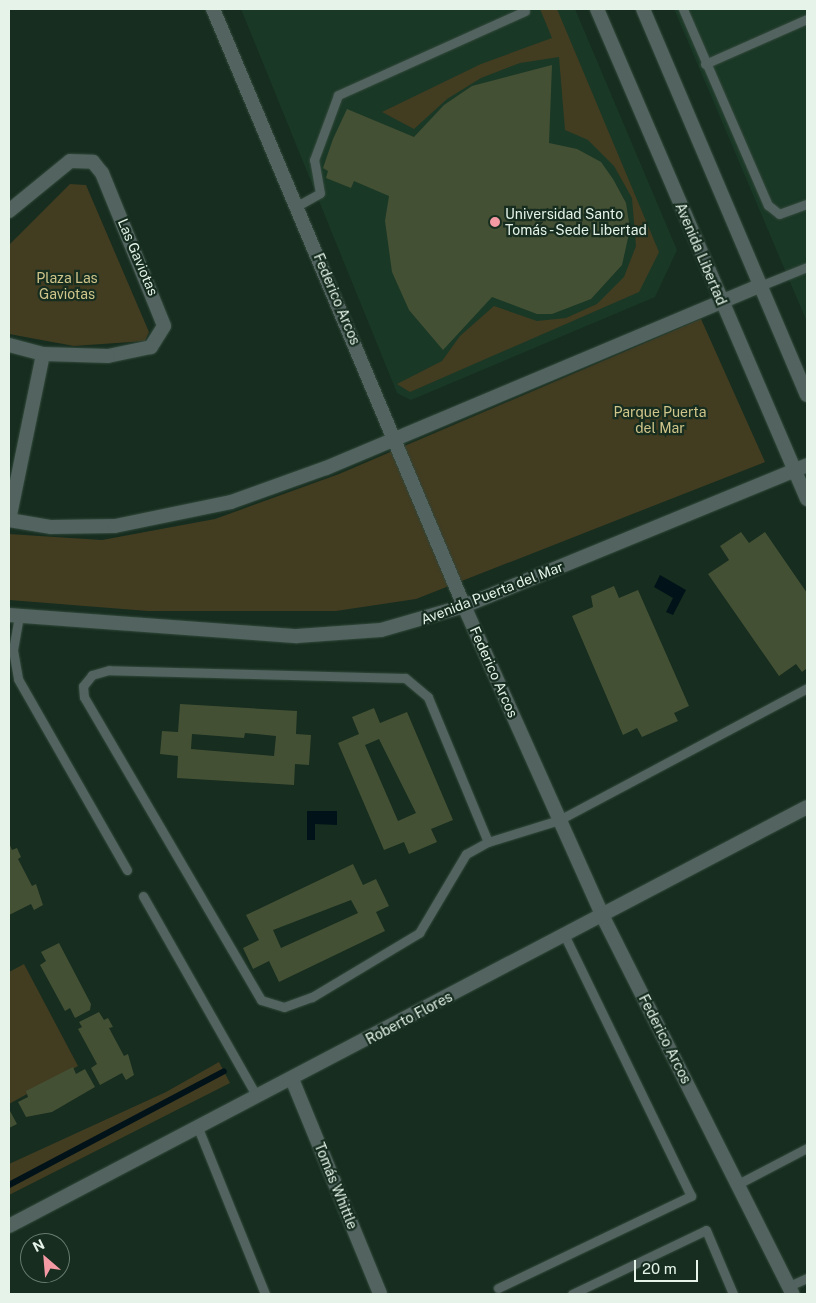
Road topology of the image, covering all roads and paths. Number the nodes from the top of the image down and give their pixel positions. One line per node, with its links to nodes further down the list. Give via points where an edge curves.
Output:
1 (213, 9): 9 (street, Federico Arcos)
2 (597, 9): 13 (street, Avenida Libertad)
3 (643, 9): 12 (street)
4 (682, 9): 7 (lane)
5 (524, 11): 9 (lane, via 338,96 314,160 320,193)
6 (807, 19): 7 (lane)
7 (705, 64): 8 (lane, via 768,205 779,214)
8 (807, 204)
9 (297, 206): 17 (street, Federico Arcos)
10 (9, 211): 15 (street, Las Gaviotas, via 70,161 93,162 102,173 163,319 160,339 146,349 108,356)
11 (807, 267): 12 (lane)
12 (760, 286): 13 (street); 16 (street)
13 (722, 303): 17 (street); 19 (street, Avenida Libertad)
14 (9, 345): 15 (street, Las Gaviotas)
15 (43, 354): 21 (street)
16 (807, 395)
17 (396, 439): 21 (street, via 231,502 171,518 115,526 51,527); 22 (street, Federico Arcos)
18 (807, 464): 19 (street, Avenida Puerta del Mar)
19 (794, 470): 20 (street, Avenida Libertad); 22 (street, Avenida Puerta del Mar)
20 (807, 499)
21 (9, 520)
22 (464, 606): 23 (street, Avenida Puerta del Mar, via 410,624 325,636); 26 (street, Federico Arcos)
23 (14, 616): 28 (lane, via 13,650 18,679)
24 (807, 688): 26 (lane)
25 (807, 807): 30 (street, Roberto Flores)
26 (559, 820): 27 (lane); 30 (street, Federico Arcos)
27 (488, 842): 27 (lane, via 466,854 419,933 312,997 284,1007 261,1000 84,697 83,686 92,675 108,670 405,678 428,697)
28 (127, 870)
29 (144, 896): 33 (lane)
30 (602, 915): 31 (street, Roberto Flores); 36 (street, Federico Arcos)
31 (565, 936): 32 (street, Roberto Flores); 39 (lane, via 691,1196)
32 (292, 1079): 33 (street, Roberto Flores); 42 (street, Tomás Whittle)
33 (257, 1097): 34 (street, Roberto Flores)
34 (198, 1128): 37 (street, Roberto Flores); 41 (lane)
35 (807, 1148): 36 (lane)
36 (738, 1184): 40 (street, Federico Arcos)
37 (9, 1226)
38 (807, 1278): 40 (lane)
39 (498, 1288)
40 (791, 1290)
41 (265, 1294)
42 (380, 1294)
43 (572, 1294): 44 (lane, via 706,1230)
44 (733, 1294)

